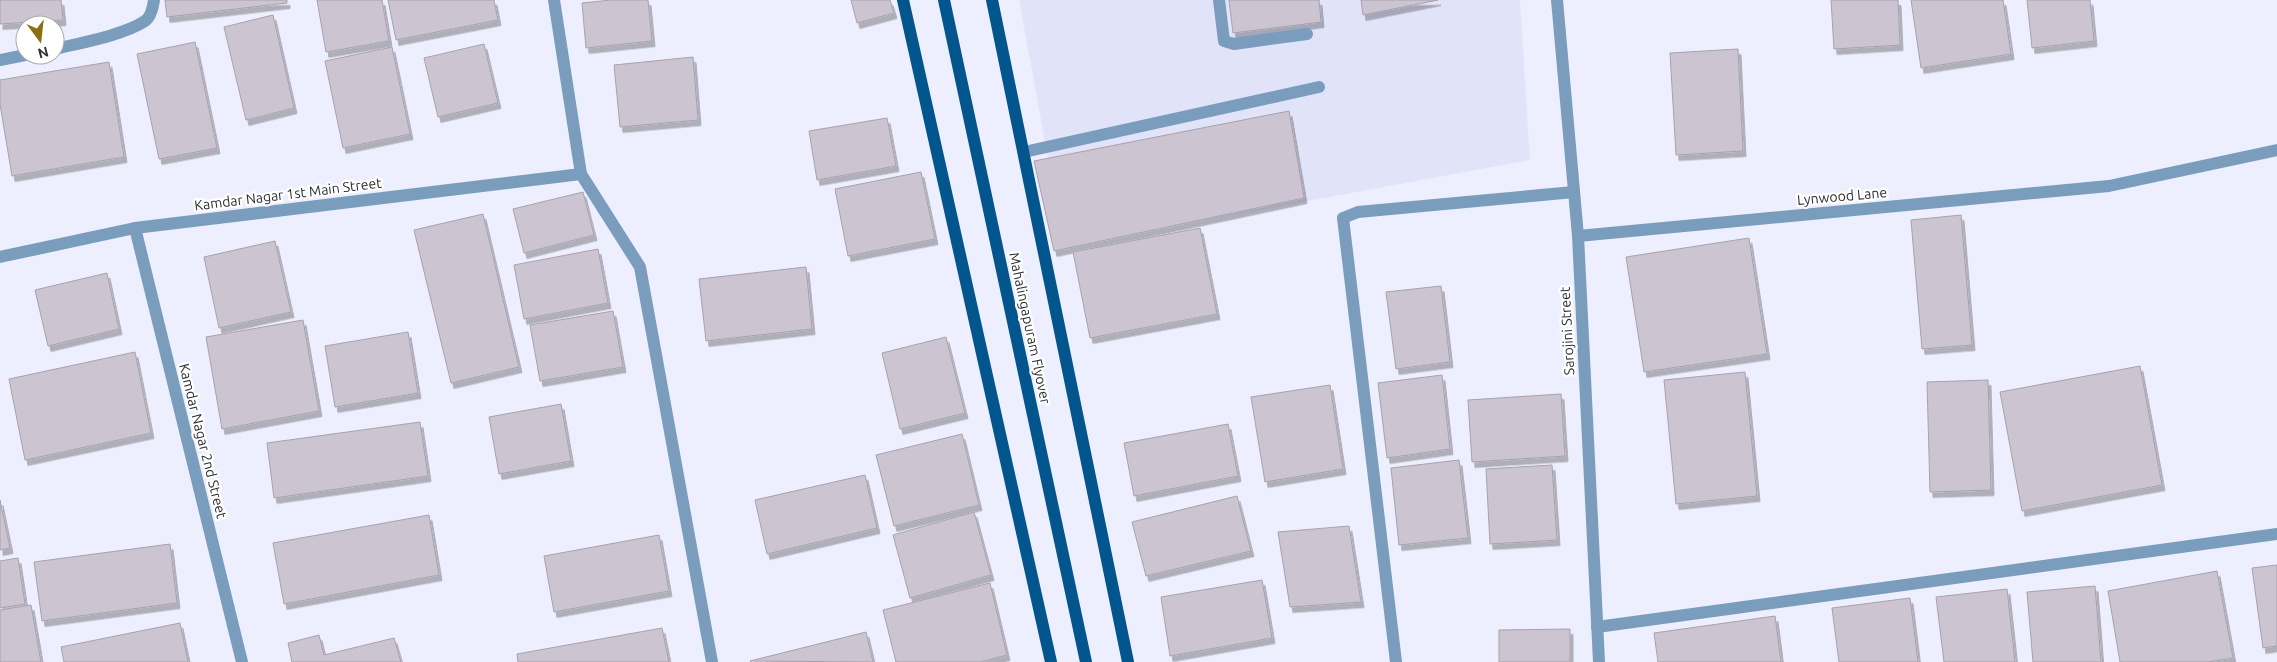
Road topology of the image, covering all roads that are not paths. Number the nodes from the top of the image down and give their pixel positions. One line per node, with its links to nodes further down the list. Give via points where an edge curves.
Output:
1 (154, 0): 9 (street, via 146,20 102,39)
2 (554, 0): 15 (street)
3 (903, 0): 24 (main road)
4 (944, 0): 25 (main road, Mahalingapuram Flyover)
5 (992, 0): 14 (main road)
6 (1219, 0): 8 (street, via 1224,41 1234,44)
7 (1557, 0): 16 (street, Sarojini Street)
8 (1307, 34)
9 (65, 47)
10 (15, 57): 11 (street)
11 (0, 60)
12 (1319, 87): 14 (street)
13 (2277, 150): 18 (street, Lynwood Lane, via 2109,186)
14 (1024, 152): 26 (main road)
15 (581, 174): 17 (street, Kamdar Nagar 1st Main Street); 23 (street, via 640,267)
16 (1574, 192): 18 (street, Sarojini Street); 27 (street, via 1358,212 1343,218)
17 (135, 228): 19 (street, Kamdar Nagar 1st Main Street); 22 (street, Kamdar Nagar 2nd Street)
18 (1578, 236): 21 (street, Sarojini Street)
19 (0, 257)
20 (2277, 534): 21 (street)
21 (1596, 627): 28 (street, Sarojini Street)
22 (242, 662)
23 (712, 662)
24 (1051, 662)
25 (1086, 662)
26 (1128, 662)
27 (1396, 662)
28 (1599, 662)

